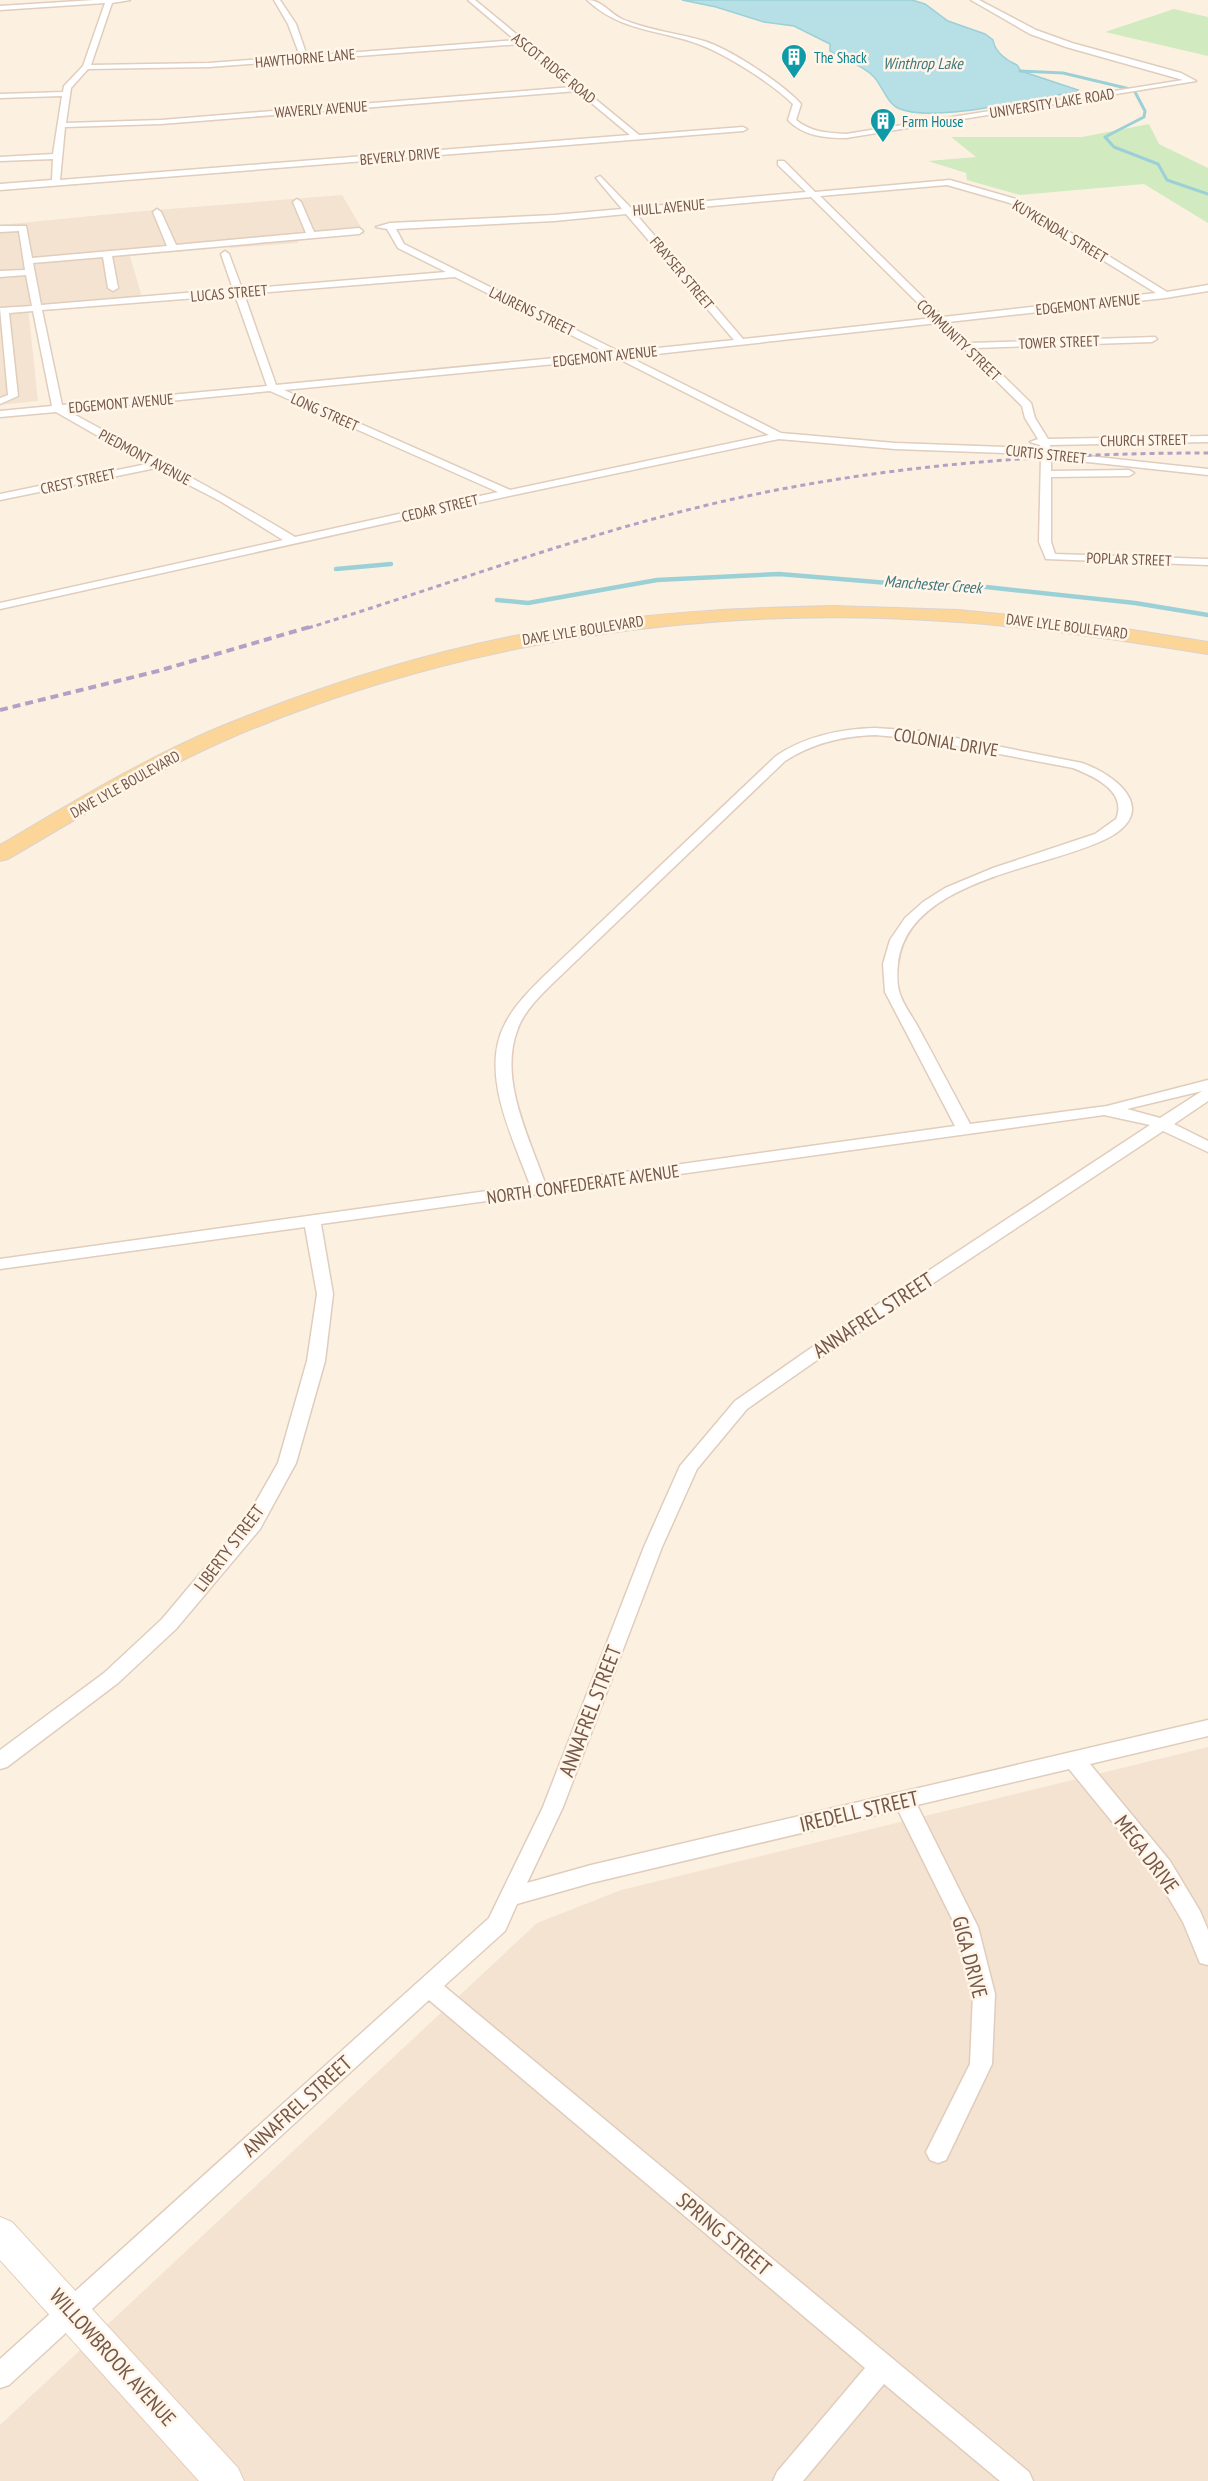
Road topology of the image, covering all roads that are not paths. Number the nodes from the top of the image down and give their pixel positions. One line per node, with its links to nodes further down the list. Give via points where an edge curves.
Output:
1 (127, 0): 6 (street)
2 (277, 0): 9 (street)
3 (471, 0): 8 (street, ASCOT RIDGE ROAD)
4 (590, 0): 5 (street, UNIVERSITY LAKE ROAD, via 620,21 703,43 733,57 797,104 792,120 796,125 828,136 1192,81 1033,32)
5 (974, 0)
6 (109, 1): 7 (street); 10 (street)
7 (0, 8)
8 (522, 42): 9 (street, HAWTHORNE LANE); 11 (street, ASCOT RIDGE ROAD)
9 (304, 58): 10 (street, HAWTHORNE LANE, via 178,67)
10 (86, 67): 12 (street)
11 (580, 89): 14 (street, WAVERLY AVENUE, via 161,122); 16 (street, ASCOT RIDGE ROAD)
12 (66, 94): 13 (street); 14 (street)
13 (0, 96)
14 (62, 124): 17 (street)
15 (743, 129): 16 (street, BEVERLY DRIVE)
16 (636, 136): 22 (street, BEVERLY DRIVE)
17 (57, 156): 18 (street); 22 (street)
18 (0, 159)
19 (781, 163): 24 (street, COMMUNITY STREET)
20 (600, 178): 26 (street, FRAYSER STREET)
21 (947, 182): 24 (street, HULL AVENUE); 41 (street, KUYKENDAL STREET, via 1013,201)
22 (56, 184): 23 (street, BEVERLY DRIVE)
23 (0, 187)
24 (813, 194): 26 (street, HULL AVENUE); 44 (street, COMMUNITY STREET)
25 (297, 202): 31 (street)
26 (629, 211): 28 (street, HULL AVENUE); 46 (street, FRAYSER STREET)
27 (157, 212): 32 (street)
28 (385, 226): 37 (street, LAURENS STREET, via 401,246)
29 (0, 230): 35 (street, via 23,228)
30 (359, 231): 31 (street)
31 (311, 236): 32 (street)
32 (172, 247): 33 (street)
33 (107, 254): 35 (street); 38 (street)
34 (225, 254): 40 (street, LONG STREET)
35 (29, 267): 36 (street); 42 (street)
36 (0, 274)
37 (457, 274): 40 (street, LUCAS STREET); 48 (street, LAURENS STREET)
38 (113, 288)
39 (1208, 288): 41 (street, EDGEMONT AVENUE)
40 (238, 293): 42 (street, LUCAS STREET); 49 (street, LONG STREET)
41 (1165, 295): 44 (street, EDGEMONT AVENUE)
42 (37, 308): 43 (street, LUCAS STREET); 51 (street)
43 (2, 311): 50 (street, via 13,396)
44 (939, 320): 46 (street, EDGEMONT AVENUE); 47 (street, COMMUNITY STREET)
45 (1152, 339): 47 (street, TOWER STREET)
46 (739, 340): 48 (street, EDGEMONT AVENUE)
47 (965, 346): 56 (street, COMMUNITY STREET, via 1026,405)
48 (620, 355): 49 (street, EDGEMONT AVENUE); 53 (street, LAURENS STREET)
49 (273, 389): 51 (street, EDGEMONT AVENUE); 65 (street, LONG STREET)
50 (0, 401)
51 (58, 409): 52 (street, EDGEMONT AVENUE); 62 (street, PIEDMONT AVENUE)
52 (0, 414)
53 (779, 436): 57 (street, CEDAR STREET); 65 (street, CEDAR STREET)
54 (1208, 439): 55 (street, CHURCH STREET)
55 (1076, 441): 56 (street, CHURCH STREET); 61 (street, via 1064,447 1086,458)
56 (1045, 442): 58 (street); 59 (street, via 1034,448); 60 (street, COMMUNITY STREET); 61 (street)
57 (884, 445): 58 (street, CURTIS STREET)
58 (950, 447): 59 (street, CURTIS STREET)
59 (1005, 450): 60 (street, CURTIS STREET)
60 (1046, 454): 61 (street, CURTIS STREET); 64 (street, COMMUNITY STREET)
61 (1082, 458): 63 (street, CURTIS STREET)
62 (157, 465): 66 (street, CREST STREET); 67 (street, PIEDMONT AVENUE, via 233,504)
63 (1208, 472): 64 (street, CURTIS STREET)
64 (1044, 474): 68 (street, COMMUNITY STREET, via 1045,542)
65 (509, 493): 67 (street, CEDAR STREET)
66 (0, 497)
67 (293, 542): 70 (street, CEDAR STREET)
68 (1050, 556): 69 (street, POPLAR STREET)
69 (1208, 562)
70 (0, 606)
71 (1208, 648): 72 (main road, DAVE LYLE BOULEVARD, via 1055,623 881,610 712,614 556,633 435,659 270,714 150,768)
72 (0, 854)
73 (1208, 1085): 75 (street)
74 (1208, 1094): 76 (street, ANNAFREL STREET)
75 (1104, 1110): 76 (street, NORTH CONFEDERATE AVENUE); 77 (street, NORTH CONFEDERATE AVENUE)
76 (1164, 1123): 78 (street, NORTH CONFEDERATE AVENUE); 86 (street, ANNAFREL STREET, via 741,1405 689,1466 653,1548 553,1808)
77 (966, 1131): 79 (street, NORTH CONFEDERATE AVENUE); 79 (street, COLONIAL DRIVE, via 892,993 891,957 903,930 930,902 957,886 1111,831 1124,818 1125,802 1108,780 1071,764 906,733 845,734 794,749 773,765 548,980 513,1021 504,1042 502,1068)
78 (1208, 1147)
79 (540, 1190): 80 (street, NORTH CONFEDERATE AVENUE)
80 (312, 1221): 81 (street, NORTH CONFEDERATE AVENUE); 84 (street, LIBERTY STREET, via 325,1294 316,1361 287,1463 253,1524 169,1624 111,1678)
81 (0, 1264)
82 (1208, 1728): 83 (street, IREDELL STREET)
83 (1074, 1760): 85 (street, IREDELL STREET); 87 (street, MEGA DRIVE, via 1162,1867 1192,1918)
84 (0, 1761)
85 (904, 1800): 86 (street, IREDELL STREET, via 591,1874); 89 (street, GIGA DRIVE, via 967,1927 984,1994 981,2064)
86 (510, 1898): 88 (street, ANNAFREL STREET, via 497,1924)
87 (1208, 1956)
88 (429, 1987): 91 (street, ANNAFREL STREET); 92 (street, SPRING STREET)
89 (938, 2152)
90 (0, 2234): 91 (street, WILLOWBROOK AVENUE)
91 (72, 2311): 93 (street, ANNAFREL STREET); 94 (street, WILLOWBROOK AVENUE)
92 (883, 2366): 95 (street); 96 (street, SPRING STREET)
93 (0, 2376)
94 (225, 2481)
95 (786, 2481)
96 (1020, 2481)

